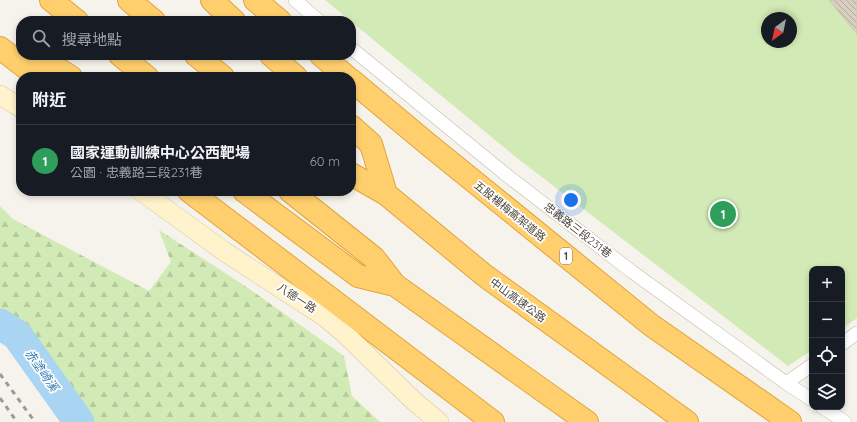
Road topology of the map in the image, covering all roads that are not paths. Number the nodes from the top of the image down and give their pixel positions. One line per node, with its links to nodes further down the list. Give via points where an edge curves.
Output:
1 (51, 0): 6 (highway)
2 (129, 0): 7 (highway)
3 (212, 0): 8 (highway)
4 (255, 0): 9 (highway)
5 (294, 0): 10 (street)
6 (71, 16)
7 (148, 16)
8 (229, 16)
9 (274, 16)
10 (313, 16)
11 (0, 34): 12 (highway)
12 (16, 43)
13 (0, 48): 20 (highway)
14 (356, 52): 40 (street, 忠義路三段231巷, via 510,178 631,271)
15 (43, 60): 21 (highway)
16 (126, 60): 22 (highway)
17 (202, 60): 23 (highway)
18 (277, 60): 24 (highway)
19 (327, 60): 25 (highway)
20 (31, 72)
21 (63, 72)
22 (141, 72)
23 (217, 72)
24 (290, 72)
25 (341, 72)
26 (356, 84): 47 (highway, 五股楊梅高架道路 / 1, via 651,326)
27 (0, 95): 28 (street)
28 (16, 105)
29 (356, 130): 31 (highway, via 371,144)
30 (356, 177): 31 (highway, 中山高速公路)
31 (386, 194): 46 (highway, 中山高速公路, via 484,275)
32 (148, 196): 43 (street, 八德一路, via 225,252 325,317)
33 (196, 196): 44 (highway)
34 (251, 196): 36 (highway, via 358,276)
35 (296, 196): 36 (highway, via 374,258)
36 (395, 285): 45 (highway)
37 (857, 333): 38 (street)
38 (845, 342)
39 (809, 367): 40 (street)
40 (786, 383): 41 (street, 忠義路三段231巷)
41 (809, 398)
42 (827, 410): 48 (street)
43 (439, 422)
44 (493, 422)
45 (587, 422)
46 (687, 422)
47 (790, 422)
48 (845, 422)

